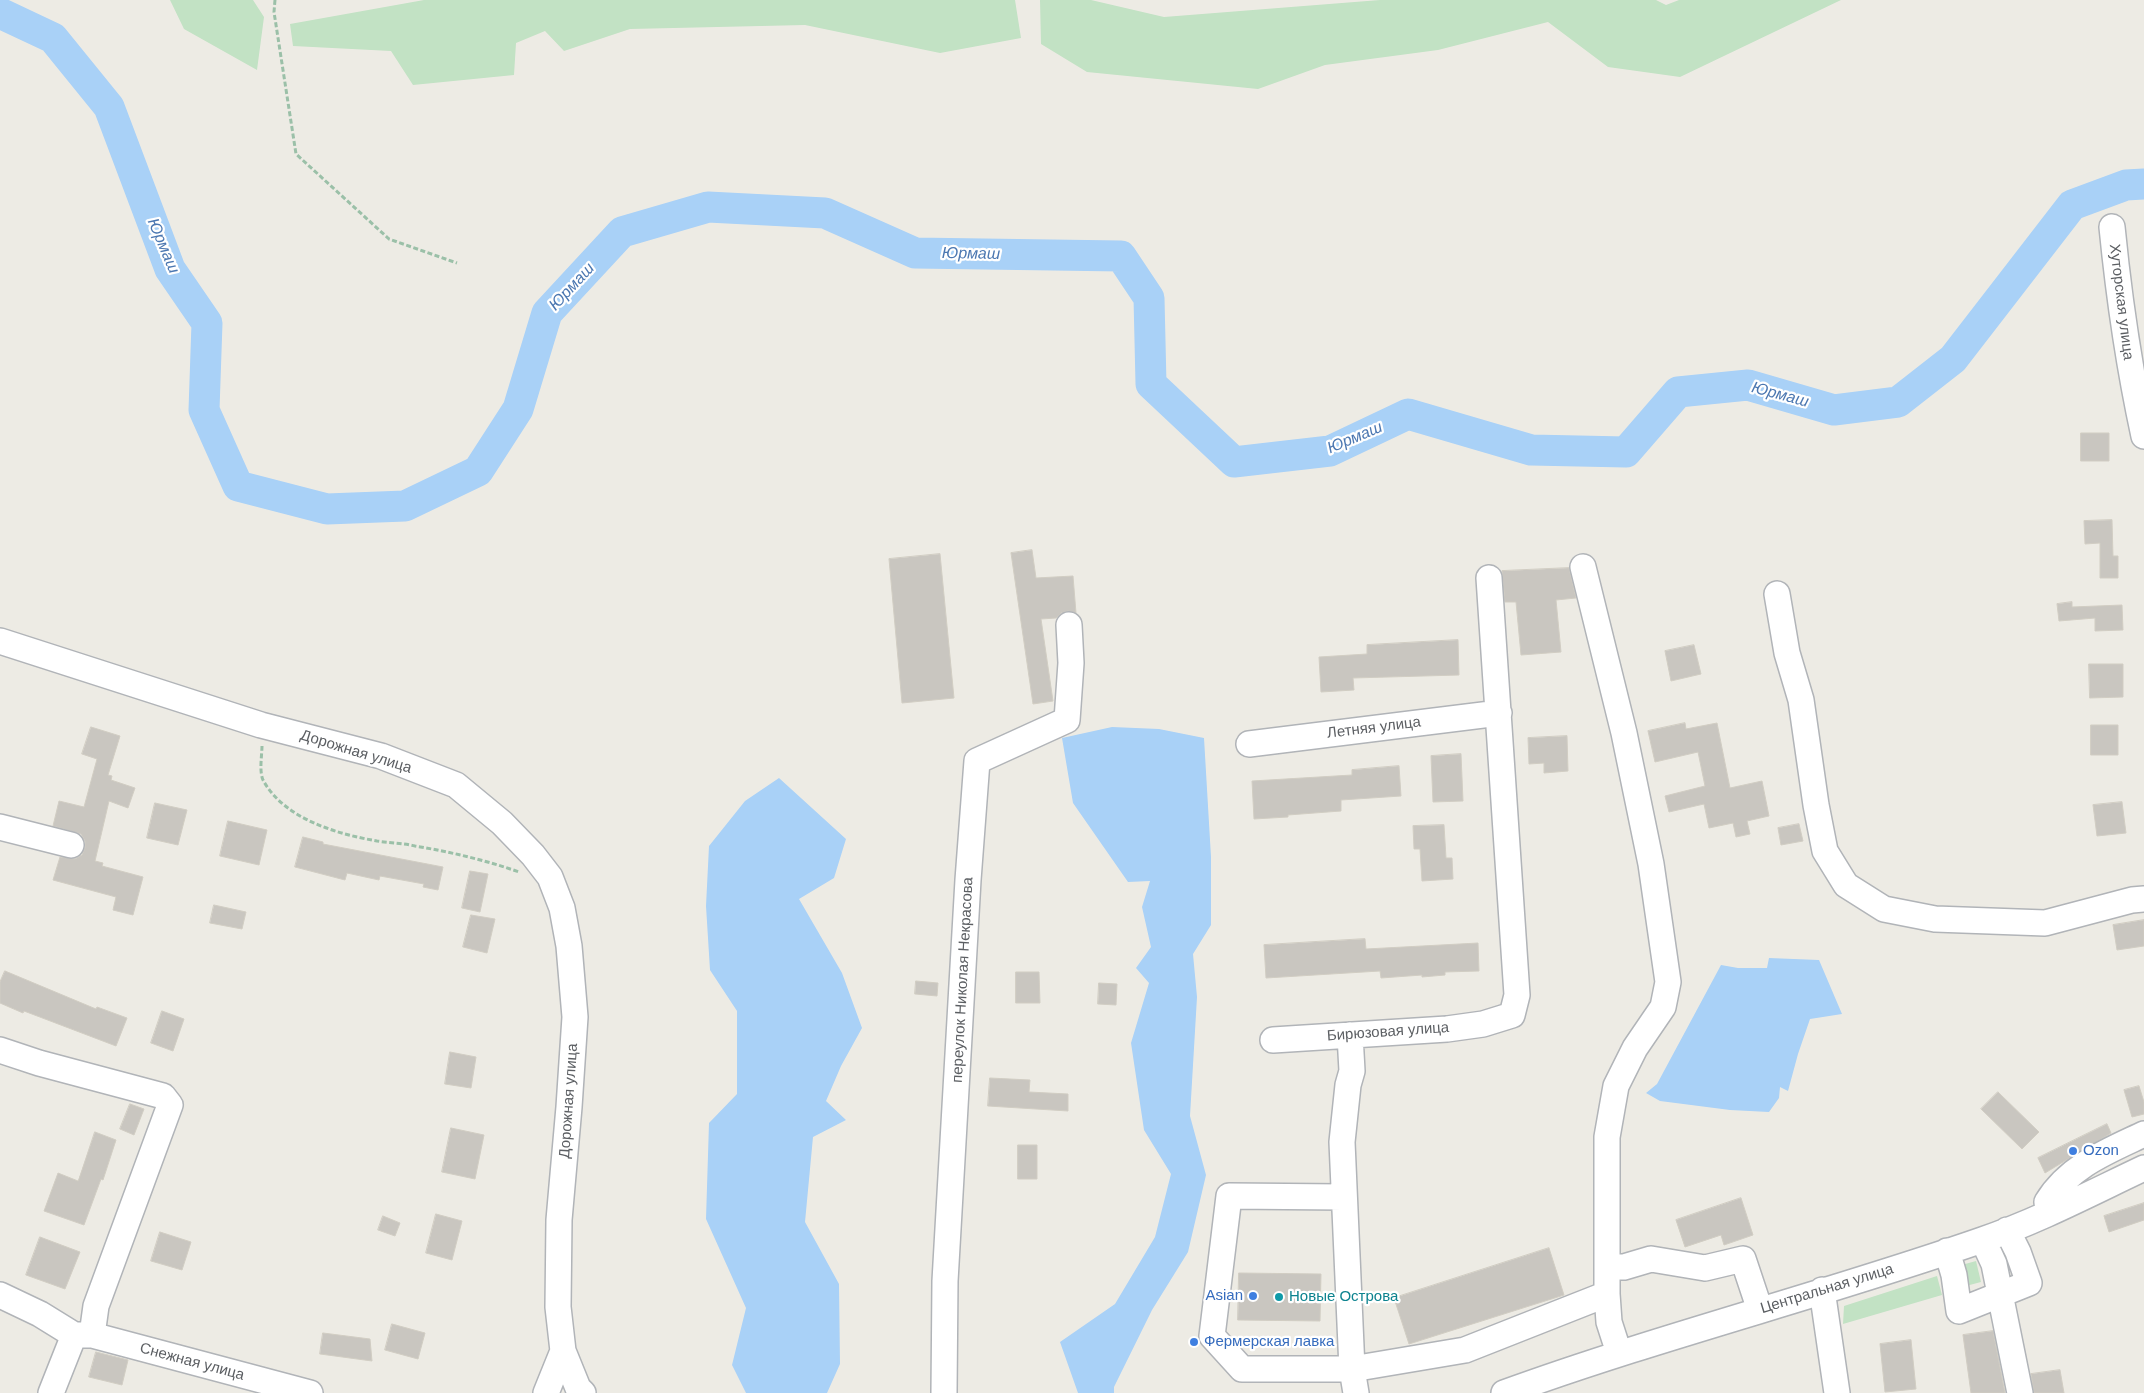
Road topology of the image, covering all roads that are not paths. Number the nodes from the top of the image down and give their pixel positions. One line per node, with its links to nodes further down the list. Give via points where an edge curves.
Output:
1 (2112, 227): 2 (street, Хуторская улица, via 2131,376)
2 (2144, 436)
3 (1583, 567): 23 (street, via 1624,733 1651,864 1668,982 1663,1007 1635,1048 1616,1086 1607,1137)
4 (1490, 578): 8 (street)
5 (1777, 594): 12 (street, via 1787,653 1801,700 1825,851 1846,885 1884,909 1935,919 2045,924)
6 (1069, 625): 38 (street, переулок Николая Некрасова, via 1071,663 1067,720 977,760 945,1281)
7 (0, 641): 30 (street, Дорожная улица, via 262,725 381,756 456,785 502,823 533,855 550,877 562,908 575,1017 559,1220 558,1307)
8 (1499, 713): 9 (street, Летняя улица); 13 (street, Бирюзовая улица, via 1516,996 1512,1015 1483,1024 1447,1029)
9 (1249, 744)
10 (0, 827): 11 (street)
11 (71, 845)
12 (2144, 899)
13 (1350, 1035): 14 (street, Бирюзовая улица); 18 (street, via 1352,1071 1342,1142)
14 (1273, 1040)
15 (0, 1050): 29 (street, via 164,1096 170,1105)
16 (2144, 1134): 19 (street, via 2086,1162 2055,1189 2047,1202)
17 (2144, 1168): 19 (street, Центральная улица)
18 (1343, 1197): 32 (street); 32 (street, via 1229,1196 1212,1336 1242,1369)
19 (2051, 1211): 20 (street, Центральная улица)
20 (2007, 1230): 21 (street, Центральная улица); 27 (street, via 2029,1283)
21 (1983, 1240): 22 (street, Центральная улица); 27 (street, via 1994,1264)
22 (1947, 1251): 24 (street, Центральная улица); 27 (street, via 1959,1311)
23 (1607, 1267): 25 (street); 28 (street, via 1624,1267 1651,1259 1705,1268 1743,1259)
24 (1822, 1290): 28 (street, Центральная улица); 39 (street)
25 (1607, 1294): 31 (street, via 1609,1322); 32 (street, via 1465,1350)
26 (0, 1295): 29 (street, Снежная улица)
27 (2000, 1295): 40 (street)
28 (1760, 1310): 31 (street, Центральная улица)
29 (83, 1335): 34 (street); 35 (street, Снежная улица)
30 (562, 1351): 36 (street); 37 (street, Дорожная улица)
31 (1619, 1353): 33 (street, Центральная улица)
32 (1354, 1381)
33 (1514, 1391)
34 (50, 1393)
35 (310, 1393)
36 (546, 1393)
37 (583, 1393)
38 (944, 1393)
39 (1837, 1393)
40 (2020, 1393)

